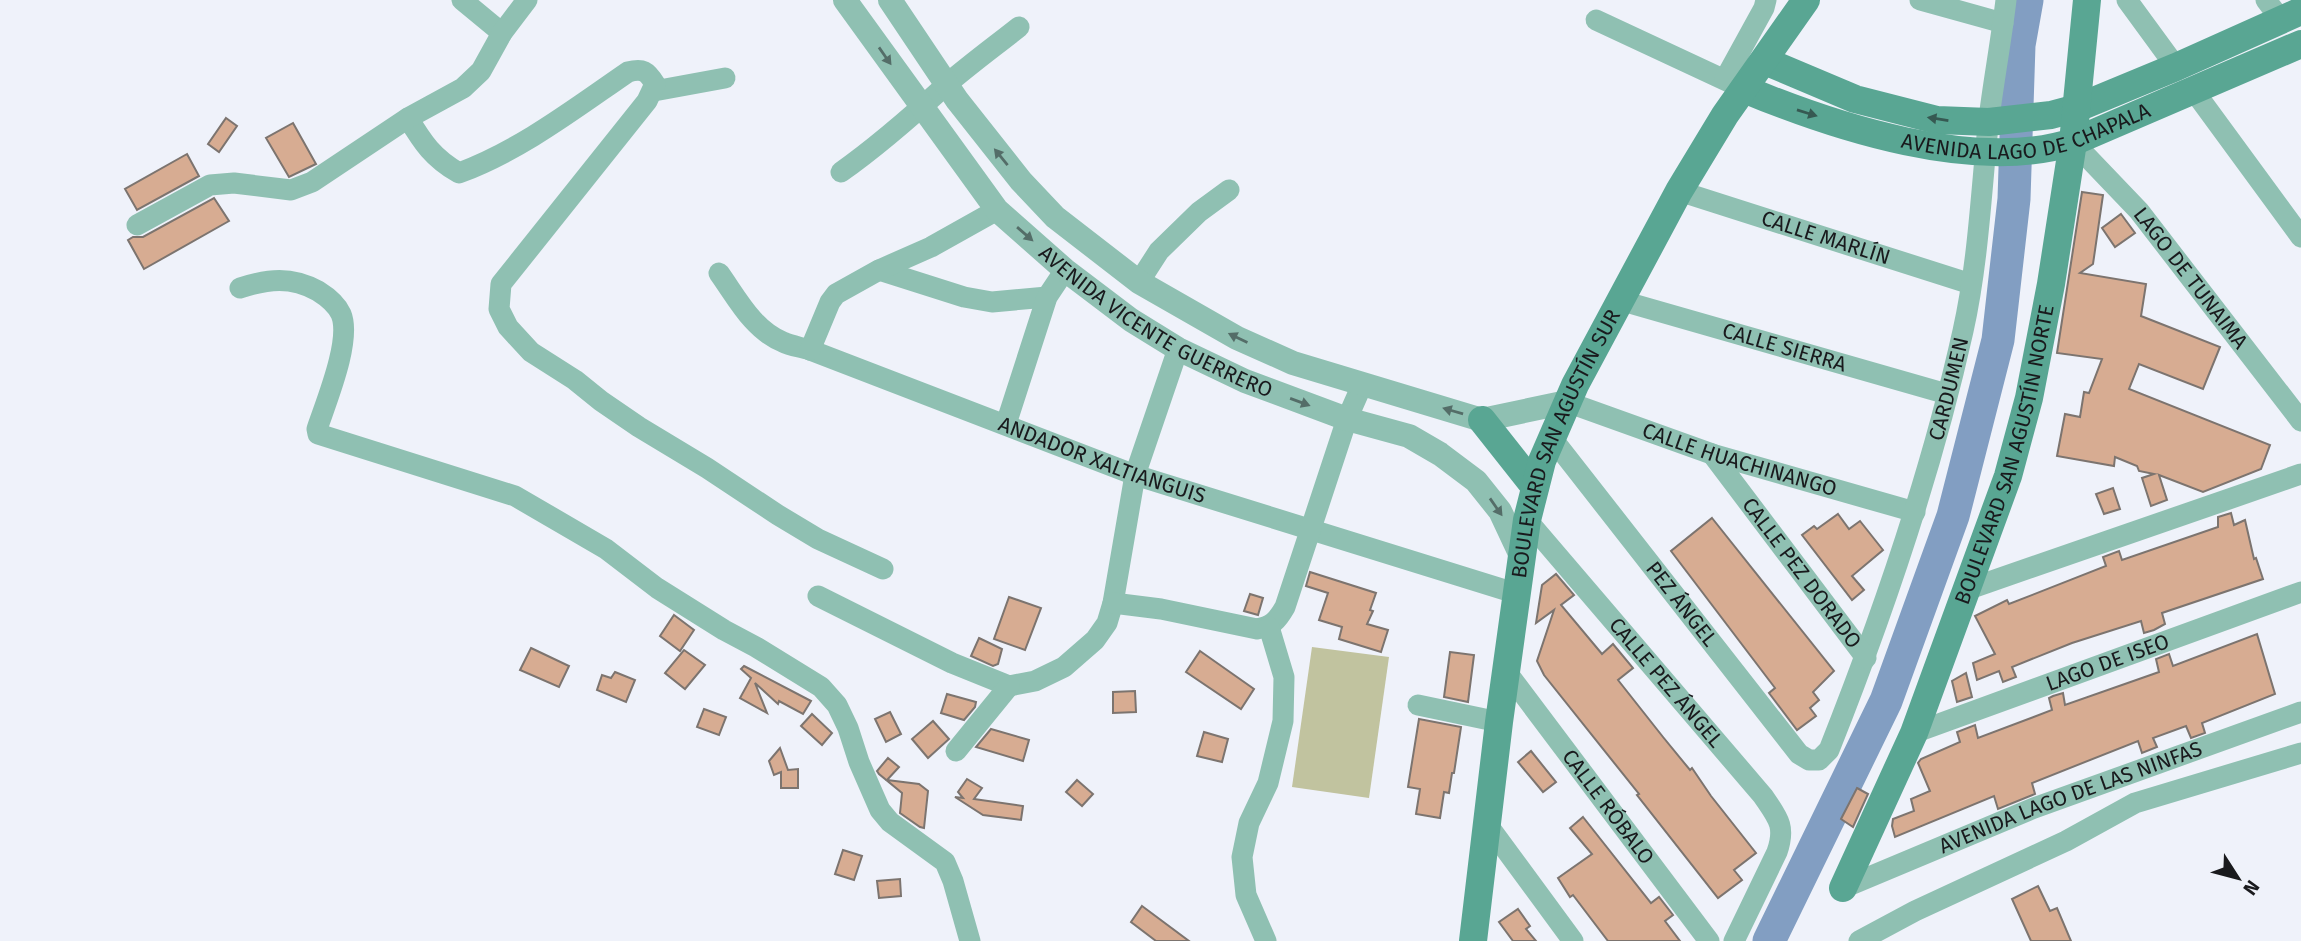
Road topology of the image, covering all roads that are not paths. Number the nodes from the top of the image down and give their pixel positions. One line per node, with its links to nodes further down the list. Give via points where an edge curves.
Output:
1 (462, 0): 15 (street)
2 (527, 0): 15 (street)
3 (845, 0): 24 (street, AVENIDA VICENTE GUERRERO, one-way to 24)
4 (890, 0): 20 (street, AVENIDA VICENTE GUERRERO)
5 (1766, 0): 21 (street)
6 (1807, 0): 17 (main road, BOULEVARD SAN AGUSTÍN SUR)
7 (1920, 0): 13 (street)
8 (2007, 0): 13 (street, CARDUMEN)
9 (2087, 0): 25 (main road, BOULEVARD SAN AGUSTÍN NORTE)
10 (2127, 0): 18 (street)
11 (2283, 11): 18 (main road, AVENIDA LAGO DE CHAPALA)
12 (1595, 20): 21 (street)
13 (2003, 23): 27 (street, CARDUMEN)
14 (1019, 27): 20 (street)
15 (502, 33): 26 (street, via 481,71 463,88)
16 (2299, 48): 23 (main road, AVENIDA LAGO DE CHAPALA)
17 (1765, 61): 21 (main road, BOULEVARD SAN AGUSTÍN SUR); 27 (main road, AVENIDA LAGO DE CHAPALA, one-way to 17, via 1937,120 1855,99)
18 (2176, 67): 25 (main road, AVENIDA LAGO DE CHAPALA)
19 (724, 78): 22 (street)
20 (947, 84): 24 (street); 39 (street, AVENIDA VICENTE GUERRERO, one-way to 20, via 1055,217 999,155)
21 (1734, 84): 29 (main road, AVENIDA LAGO DE CHAPALA, one-way to 29, via 1800,112 1868,131 1919,144); 32 (main road, BOULEVARD SAN AGUSTÍN SUR)
22 (654, 90): 26 (street, via 648,72 628,72 545,129 459,173 426,147); 62 (street, via 501,284 499,309 508,327 531,352 610,408 818,539)
23 (2194, 91): 28 (main road, AVENIDA LAGO DE CHAPALA); 35 (street)
24 (922, 109): 30 (street); 33 (street, AVENIDA VICENTE GUERRERO)
25 (2064, 111): 27 (main road, AVENIDA LAGO DE CHAPALA); 28 (main road, BOULEVARD SAN AGUSTÍN NORTE)
26 (408, 118): 34 (street, via 312,182 291,190 210,185)
27 (1997, 121): 29 (street, CARDUMEN)
28 (2061, 145): 29 (main road, AVENIDA LAGO DE CHAPALA); 51 (street, LAGO DE TUNAIMA, via 2139,211); 63 (main road, BOULEVARD SAN AGUSTÍN NORTE, via 2051,284 2029,398)
29 (1993, 152): 40 (street, CARDUMEN)
30 (841, 173)
31 (1229, 190): 39 (street, via 1159,251)
32 (1679, 191): 40 (street, CALLE MARLÍN); 43 (main road, BOULEVARD SAN AGUSTÍN SUR)
33 (997, 210): 36 (street); 37 (street, AVENIDA VICENTE GUERRERO, one-way to 37)
34 (137, 225)
35 (2301, 237)
36 (879, 270): 42 (street, via 992,302); 45 (street, via 836,294)
37 (1065, 270): 42 (street); 44 (street, AVENIDA VICENTE GUERRERO)
38 (719, 273): 45 (street, ANDADOR XALTIANGUIS, via 761,329 782,342)
39 (1139, 282): 46 (street, AVENIDA VICENTE GUERRERO, one-way to 39, via 1293,363 1237,338)
40 (1972, 284): 47 (street, CARDUMEN)
41 (240, 288): 81 (street, via 290,280 326,296 341,313 344,338 318,434 515,496 606,548 657,588 821,687 843,716 880,810 944,862)
42 (1047, 297): 52 (street)
43 (1619, 300): 47 (street, CALLE SIERRA); 48 (main road, BOULEVARD SAN AGUSTÍN SUR)
44 (1178, 349): 49 (street, AVENIDA VICENTE GUERRERO, one-way to 49, via 1245,381); 56 (street)
45 (810, 350): 52 (street, ANDADOR XALTIANGUIS)
46 (1362, 385): 49 (street); 50 (street, AVENIDA VICENTE GUERRERO, one-way to 46)
47 (1947, 394): 58 (street, CARDUMEN)
48 (1567, 402): 50 (street, AVENIDA VICENTE GUERRERO); 53 (main road, BOULEVARD SAN AGUSTÍN SUR); 54 (street, CALLE HUACHINANGO)
49 (1347, 419): 60 (street); 61 (street, AVENIDA VICENTE GUERRERO, one-way to 61, via 1409,436 1476,481 1500,511)
50 (1482, 420): 57 (main road)
51 (2301, 421)
52 (1006, 424): 56 (street, ANDADOR XALTIANGUIS)
53 (1551, 437): 57 (main road, BOULEVARD SAN AGUSTÍN SUR); 78 (street, PEZ ÁNGEL, via 1799,754)
54 (1712, 454): 58 (street, CALLE HUACHINANGO); 69 (street, CALLE PEZ DORADO)
55 (2301, 474): 63 (street)
56 (1135, 475): 60 (street, ANDADOR XALTIANGUIS); 67 (street)
57 (1535, 487): 59 (main road, BOULEVARD SAN AGUSTÍN SUR)
58 (1915, 512): 69 (street, CARDUMEN)
59 (1527, 520): 61 (main road, BOULEVARD SAN AGUSTÍN SUR); 86 (street, CALLE PEZ ÁNGEL, via 1780,821 1783,837)
60 (1310, 530): 65 (street, ANDADOR XALTIANGUIS); 68 (street, via 1285,607)
61 (1523, 560): 65 (main road, BOULEVARD SAN AGUSTÍN SUR)
62 (883, 569)
63 (1969, 589): 75 (main road, BOULEVARD SAN AGUSTÍN NORTE)
64 (2301, 592): 75 (street, LAGO DE ISEO)
65 (1518, 594): 70 (main road, BOULEVARD SAN AGUSTÍN SUR)
66 (818, 596): 71 (street)
67 (1112, 603): 68 (street, via 1256,629); 71 (street, via 1107,623 1095,640 1064,667 1035,681)
68 (1269, 626): 82 (street, via 1284,677 1283,721 1268,783 1248,822 1242,858 1246,895)
69 (1866, 658): 78 (street, CARDUMEN, via 1829,750)
70 (1506, 671): 74 (main road, BOULEVARD SAN AGUSTÍN SUR); 85 (street, CALLE RÓBALO)
71 (1009, 686): 76 (street)
72 (1418, 705): 74 (street)
73 (2301, 712): 80 (street, AVENIDA LAGO DE LAS NINFAS, via 2034,808)
74 (1499, 722): 79 (main road, BOULEVARD SAN AGUSTÍN SUR)
75 (1914, 733): 80 (main road, BOULEVARD SAN AGUSTÍN NORTE)
76 (956, 751)
77 (2301, 753): 87 (street, via 2136,803)
78 (1819, 760)
79 (1487, 824): 83 (main road, BOULEVARD SAN AGUSTÍN SUR); 84 (street)
80 (1843, 888)
81 (970, 941)
82 (1266, 941)
83 (1473, 941)
84 (1573, 941)
85 (1709, 941)
86 (1734, 941)
87 (1859, 941)

